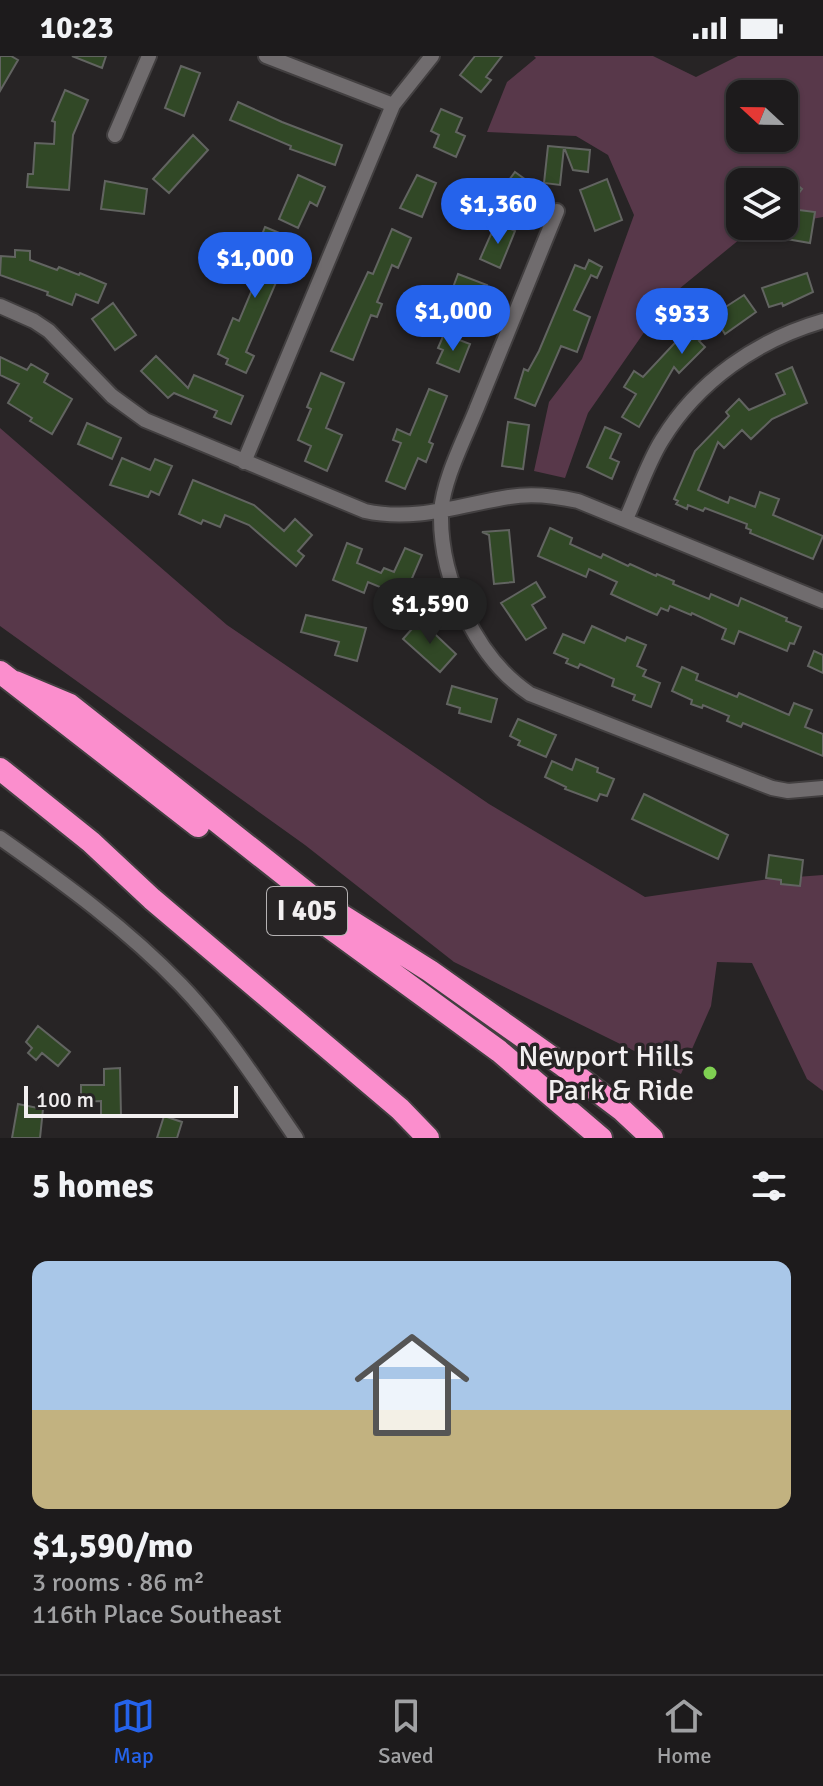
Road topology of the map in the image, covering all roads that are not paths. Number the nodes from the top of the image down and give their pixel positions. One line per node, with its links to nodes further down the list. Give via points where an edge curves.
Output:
1 (149, 56): 5 (street)
2 (266, 56): 4 (street)
3 (432, 56): 4 (street)
4 (393, 105): 9 (street)
5 (115, 135)
6 (557, 211): 10 (street, via 456,461)
7 (0, 306): 9 (street, via 49,331 145,420)
8 (823, 321): 11 (street, via 764,344 711,382 660,443)
9 (244, 462): 10 (street, via 365,511)
10 (441, 512): 11 (street, via 511,496 544,496 578,501); 15 (street, via 444,554 459,601 470,625 515,684 772,788)
11 (626, 519): 12 (street)
12 (823, 601)
13 (7, 677): 21 (highway, I 405, via 301,907 499,1051); 22 (highway, via 70,705 311,896 430,971 561,1064)
14 (0, 769): 17 (highway)
15 (823, 788)
16 (0, 838): 18 (street, via 107,917 183,987)
17 (400, 1109): 19 (highway); 20 (highway)
18 (296, 1138)
19 (411, 1138)
20 (428, 1138)
21 (601, 1138)
22 (652, 1138)

